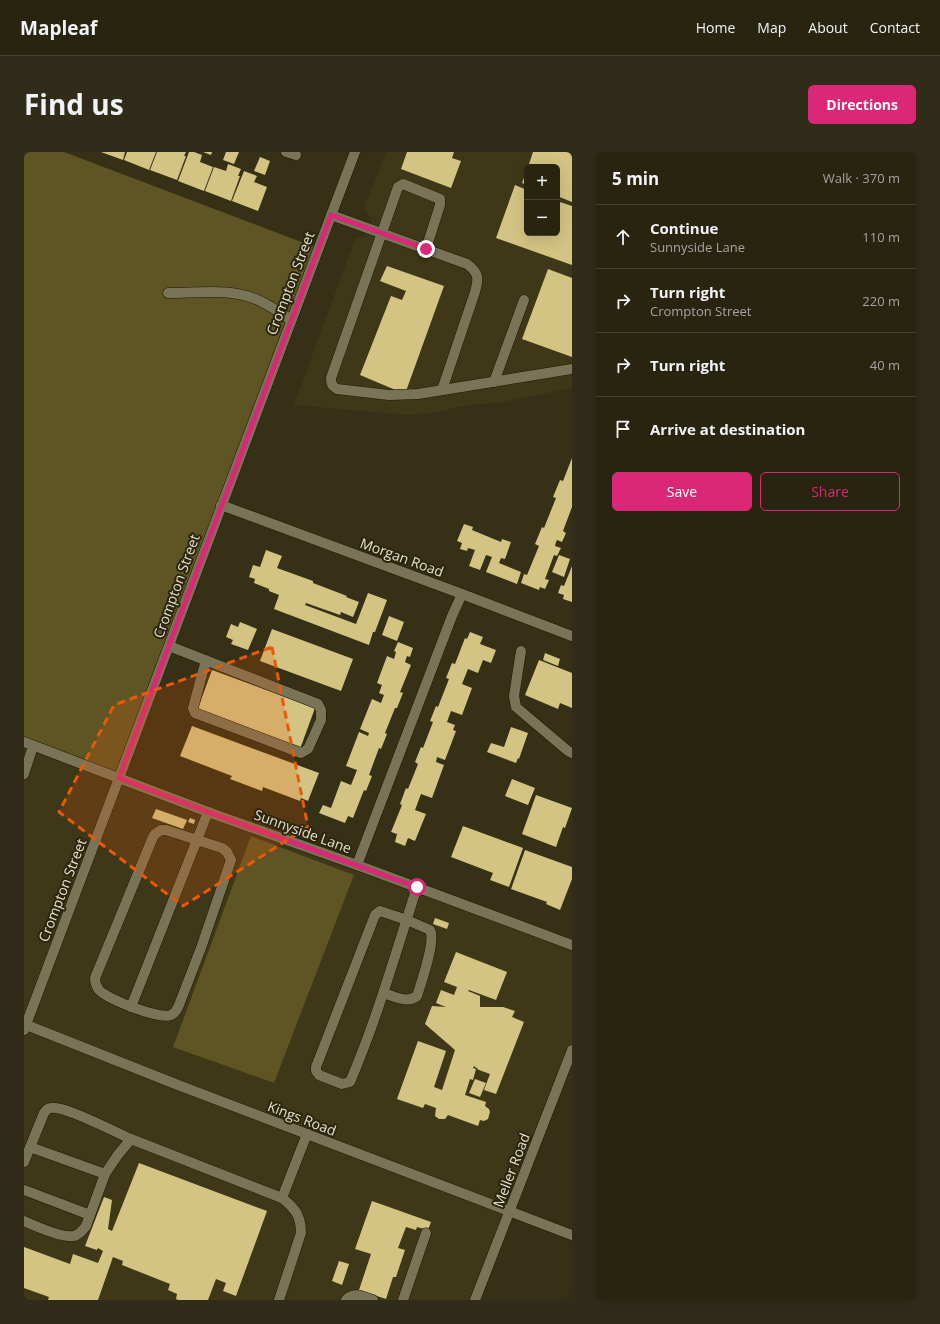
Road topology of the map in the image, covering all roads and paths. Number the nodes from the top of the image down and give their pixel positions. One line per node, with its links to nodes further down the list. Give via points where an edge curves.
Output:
1 (355, 152): 2 (street, Crompton Street)
2 (331, 215): 3 (street); 7 (street, Crompton Street)
3 (382, 234): 4 (street); 4 (street, via 398,187 403,184 440,199); 10 (street, via 331,383 337,389 389,395)
4 (426, 249): 10 (street, via 466,264 475,271 478,282)
5 (168, 293): 7 (street, via 226,292 244,295 262,301)
6 (524, 300): 9 (street)
7 (291, 320): 11 (street, Crompton Street)
8 (572, 369): 9 (street)
9 (494, 382): 10 (street)
10 (442, 390)
11 (221, 505): 12 (street, Morgan Road); 14 (street, Crompton Street)
12 (462, 594): 13 (street, Morgan Road); 24 (street)
13 (572, 636)
14 (169, 646): 16 (street); 21 (street, Crompton Street)
15 (521, 651): 18 (street, via 514,696 516,706)
16 (206, 660): 16 (street, via 318,704 321,720 308,749 301,753 195,713 193,708)
17 (28, 744): 19 (street); 21 (street, Sunnyside Lane)
18 (572, 753)
19 (26, 759): 20 (street)
20 (24, 774)
21 (119, 778): 22 (street, Sunnyside Lane); 30 (street, Crompton Street)
22 (208, 812): 23 (street); 24 (street, Sunnyside Lane)
23 (196, 840): 29 (street); 29 (street, via 166,830 155,834 95,978 102,993); 29 (street, via 222,848 231,860 176,1012 172,1015 159,1016)
24 (357, 865): 25 (street, Sunnyside Lane)
25 (417, 887): 26 (street); 27 (street, Sunnyside Lane)
26 (407, 920): 28 (street); 28 (street, via 430,930 432,936 417,996 406,1000); 28 (street, via 383,911 375,915 316,1067 319,1075 342,1084 350,1082)
27 (572, 945)
28 (383, 993)
29 (131, 1006)
30 (25, 1026): 32 (street, Kings Road)
31 (572, 1050): 39 (street, Meller Road)
32 (306, 1134): 38 (street); 39 (street, Kings Road)
33 (132, 1139): 34 (street, via 76,1114 52,1107 44,1113); 36 (street); 38 (street)
34 (30, 1147): 35 (street); 36 (street)
35 (24, 1162)
36 (105, 1174): 40 (street)
37 (24, 1190): 40 (street)
38 (282, 1198): 44 (street, via 296,1211 301,1233)
39 (509, 1212): 43 (street, Kings Road); 48 (street, Meller Road)
40 (90, 1215): 41 (street, via 86,1226 75,1236 52,1232)
41 (24, 1221)
42 (426, 1233): 47 (street)
43 (572, 1235)
44 (279, 1300)
45 (346, 1300): 46 (street, via 352,1295)
46 (373, 1300)
47 (403, 1300)
48 (475, 1300)

